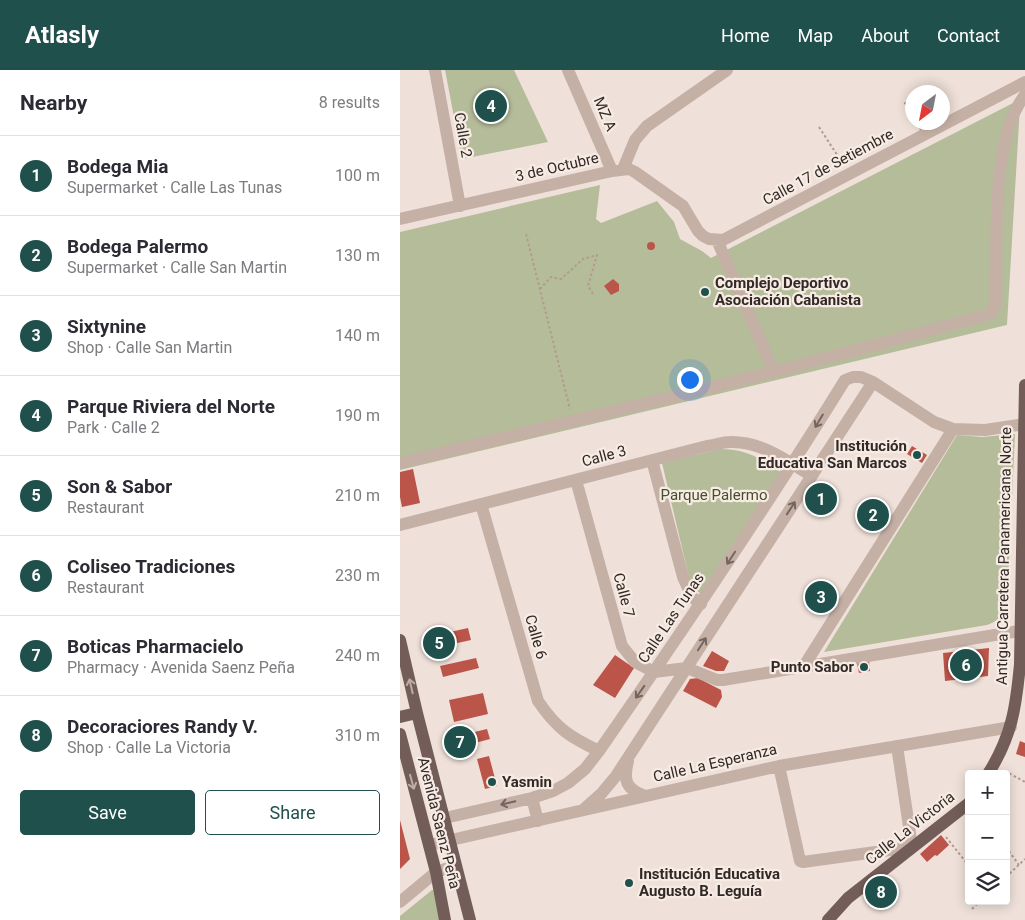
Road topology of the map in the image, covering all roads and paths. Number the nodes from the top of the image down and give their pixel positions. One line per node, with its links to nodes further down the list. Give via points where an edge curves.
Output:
1 (435, 70): 9 (street, Calle 2)
2 (568, 70): 7 (street, MZ A)
3 (727, 70): 7 (street, via 647,126)
4 (1025, 82): 8 (street, Calle 17 de Setiembre)
5 (1025, 95): 15 (street, via 1011,122 999,174 996,301 992,312)
6 (819, 127): 8 (path)
7 (617, 170): 9 (street, 3 de Octubre); 12 (street, via 635,172 683,206 698,231)
8 (849, 174): 12 (street, Calle 17 de Setiembre)
9 (460, 206): 10 (street, 3 de Octubre)
10 (400, 219)
11 (526, 234): 13 (path)
12 (716, 240): 15 (street)
13 (540, 289): 14 (path, via 551,277 561,279 583,259 597,255 588,286); 18 (path)
14 (593, 294)
15 (774, 372): 18 (street)
16 (873, 382): 20 (street, Calle Las Tunas, via 934,422); 23 (street, Calle Las Tunas, one-way to 23, via 861,377 845,380); 24 (street)
17 (1025, 385): 19 (main road, Antigua Carretera Panamericana Norte)
18 (573, 420): 22 (street)
19 (1024, 425): 20 (street, Calle Las Tunas, via 985,430); 28 (main road, Antigua Carretera Panamericana Norte)
20 (954, 429): 33 (street)
21 (652, 460): 23 (street, Calle 3, via 731,442 752,444); 25 (street, Calle 3); 29 (street, via 683,577 692,597)
22 (400, 463)
23 (793, 465): 24 (street, Calle 3); 29 (street, Calle Las Tunas, one-way to 29)
24 (812, 476): 34 (street, one-way to 24)
25 (576, 480): 26 (street, Calle 3); 35 (street, Calle 7, via 622,646 635,662)
26 (481, 504): 27 (street, Calle 3); 41 (street, Calle 6, via 538,701 560,728)
27 (400, 525)
28 (1023, 546): 30 (main road, Antigua Carretera Panamericana Norte)
29 (701, 604): 35 (street, Calle Las Tunas)
30 (1019, 631): 32 (main road, Antigua Carretera Panamericana Norte); 33 (street)
31 (400, 640): 36 (main road, Avenida Saenz Peña, one-way to 31)
32 (1022, 664): 38 (main road, Antigua Carretera Panamericana Norte)
33 (804, 666): 34 (street, via 723,680)
34 (687, 668): 35 (street); 42 (street)
35 (654, 672): 41 (street, Calle Las Tunas, one-way to 41)
36 (417, 714): 37 (main road); 51 (main road, Avenida Saenz Peña)
37 (400, 717)
38 (1011, 727): 40 (street, Calle La Esperanza); 44 (main road)
39 (400, 734): 55 (main road, Avenida Saenz Peña, one-way to 55)
40 (897, 746): 43 (street, Calle La Esperanza); 56 (street)
41 (599, 751): 48 (street, Calle Las Tunas, via 568,783)
42 (629, 756): 47 (street, via 625,777 628,786); 50 (street, via 601,794)
43 (779, 766): 47 (street, Calle La Esperanza); 56 (street, via 800,861)
44 (991, 770)
45 (1010, 777): 46 (path)
46 (1025, 782)
47 (645, 796): 50 (street, Calle La Esperanza)
48 (532, 798): 51 (street, Calle Las Tunas, one-way to 51); 52 (street)
49 (965, 806): 53 (main road, Calle La Victoria)
50 (582, 811): 52 (street, Calle La Esperanza)
51 (445, 818): 54 (main road, Avenida Saenz Peña)
52 (538, 821): 54 (street, Calle La Esperanza)
53 (939, 827): 56 (main road, Calle La Victoria); 59 (path)
54 (450, 840): 55 (street, Calle La Esperanza); 61 (main road, Avenida Saenz Peña)
55 (429, 845): 62 (main road, Avenida Saenz Peña)
56 (912, 847): 69 (main road, Calle La Victoria, via 848,898)
57 (1010, 853): 60 (path)
58 (1025, 859): 60 (path)
59 (965, 861)
60 (1019, 865): 63 (path)
61 (455, 866): 62 (street); 68 (main road, Avenida Saenz Peña)
62 (436, 872): 64 (street); 67 (main road, Avenida Saenz Peña)
63 (1010, 873)
64 (400, 902)
65 (976, 905): 66 (path)
66 (972, 909)
67 (446, 920)
68 (470, 920)
69 (828, 920)

